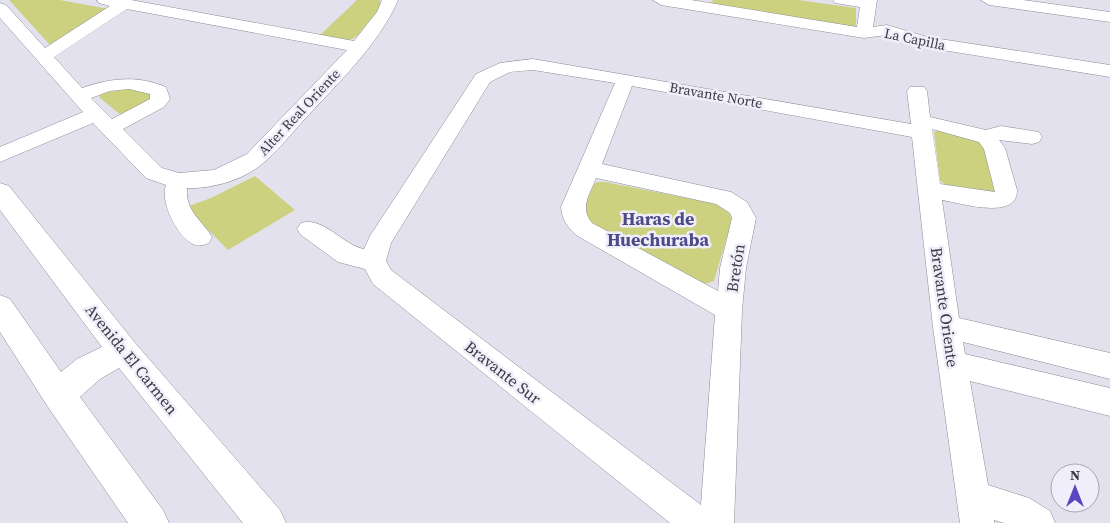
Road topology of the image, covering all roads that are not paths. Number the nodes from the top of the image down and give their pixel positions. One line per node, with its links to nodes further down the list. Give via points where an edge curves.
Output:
1 (105, 0): 8 (street)
2 (390, 0): 12 (street, Alter Real Oriente, via 384,15)
3 (661, 0): 6 (street, La Capilla)
4 (841, 0): 7 (street)
5 (989, 0): 10 (street)
6 (694, 2): 11 (street, La Capilla)
7 (869, 2): 11 (street)
8 (124, 4): 12 (street); 13 (street)
9 (0, 8): 13 (street)
10 (1110, 17)
11 (864, 33): 14 (street, La Capilla, via 887,30 924,42)
12 (359, 47): 24 (street, Alter Real Oriente, via 255,159 220,176)
13 (44, 56): 17 (street)
14 (1110, 71)
15 (626, 79): 18 (street, Bravante Norte); 23 (street, Bretón); 29 (street, Bravante Norte, via 540,64 509,66 493,71 480,83 379,242)
16 (917, 91): 18 (street, Bravante Oriente)
17 (92, 110): 21 (street); 22 (street); 24 (street, via 154,172)
18 (921, 126): 19 (street, Bravante Norte, via 966,130); 25 (street, Bravante Oriente)
19 (986, 137): 20 (street, via 1001,132); 25 (street, via 994,148 1005,184 1006,195 1002,199 985,200)
20 (1032, 137)
21 (0, 139)
22 (0, 155)
23 (590, 169): 31 (street, Bretón, via 573,206 578,224); 31 (street, Bretón, via 723,198 740,208 743,223 733,268)
24 (178, 181): 28 (street, via 175,203)
25 (929, 190): 32 (street, Bravante Oriente)
26 (0, 192): 33 (street, Avenida El Carmen)
27 (310, 229): 29 (street, via 347,255)
28 (200, 237)
29 (373, 261): 41 (street, Bravante Sur, via 382,277)
30 (0, 307): 36 (street)
31 (729, 310): 42 (street)
32 (947, 327): 34 (street, Bravante Oriente); 35 (street)
33 (124, 353): 36 (street, via 88,368); 40 (street, Avenida El Carmen)
34 (952, 364): 37 (street); 38 (street, Bravante Oriente)
35 (1110, 366)
36 (60, 397): 39 (street)
37 (1110, 402)
38 (975, 510): 43 (street, via 1017,510)
39 (150, 523)
40 (268, 523)
41 (697, 523)
42 (717, 523)
43 (1038, 523)

